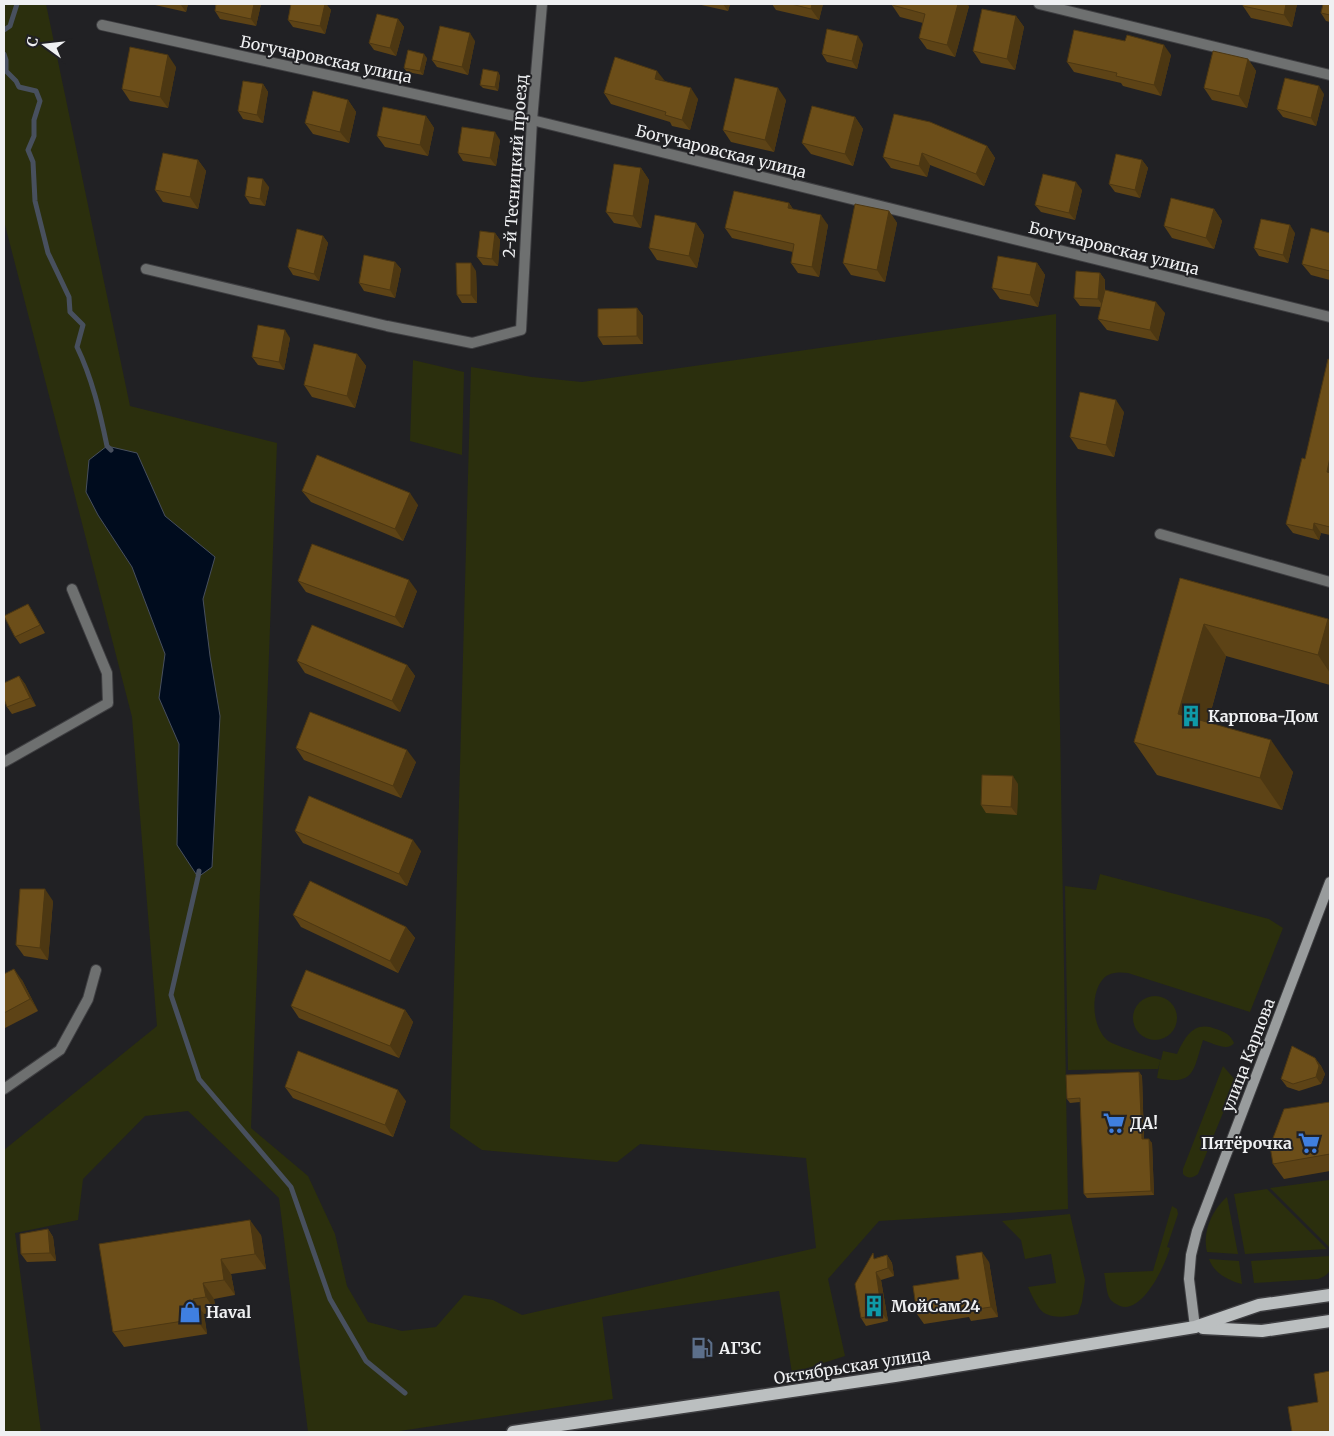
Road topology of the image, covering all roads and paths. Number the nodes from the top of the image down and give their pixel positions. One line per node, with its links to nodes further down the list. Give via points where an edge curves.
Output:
1 (542, 4): 5 (street, 2-й Тесницкий проезд)
2 (1039, 4): 4 (street)
3 (102, 25): 5 (street, Богучаровская улица)
4 (1330, 75)
5 (532, 120): 6 (street, 2-й Тесницкий проезд, via 521,330 472,343); 7 (street, Богучаровская улица)
6 (146, 269)
7 (1330, 317)
8 (1160, 534): 9 (street)
9 (1330, 582)
10 (72, 589): 11 (street, via 107,673 108,703)
11 (4, 762)
12 (1330, 882): 17 (main road, улица Карпова, via 1197,1230 1189,1278)
13 (96, 970): 14 (street, via 88,999 60,1050)
14 (4, 1089)
15 (1330, 1295): 17 (main road, Октябрьская улица, via 1259,1305)
16 (1330, 1321): 17 (main road, Октябрьская улица, via 1262,1331)
17 (1195, 1327): 18 (main road, Октябрьская улица, via 876,1379)
18 (513, 1432)

